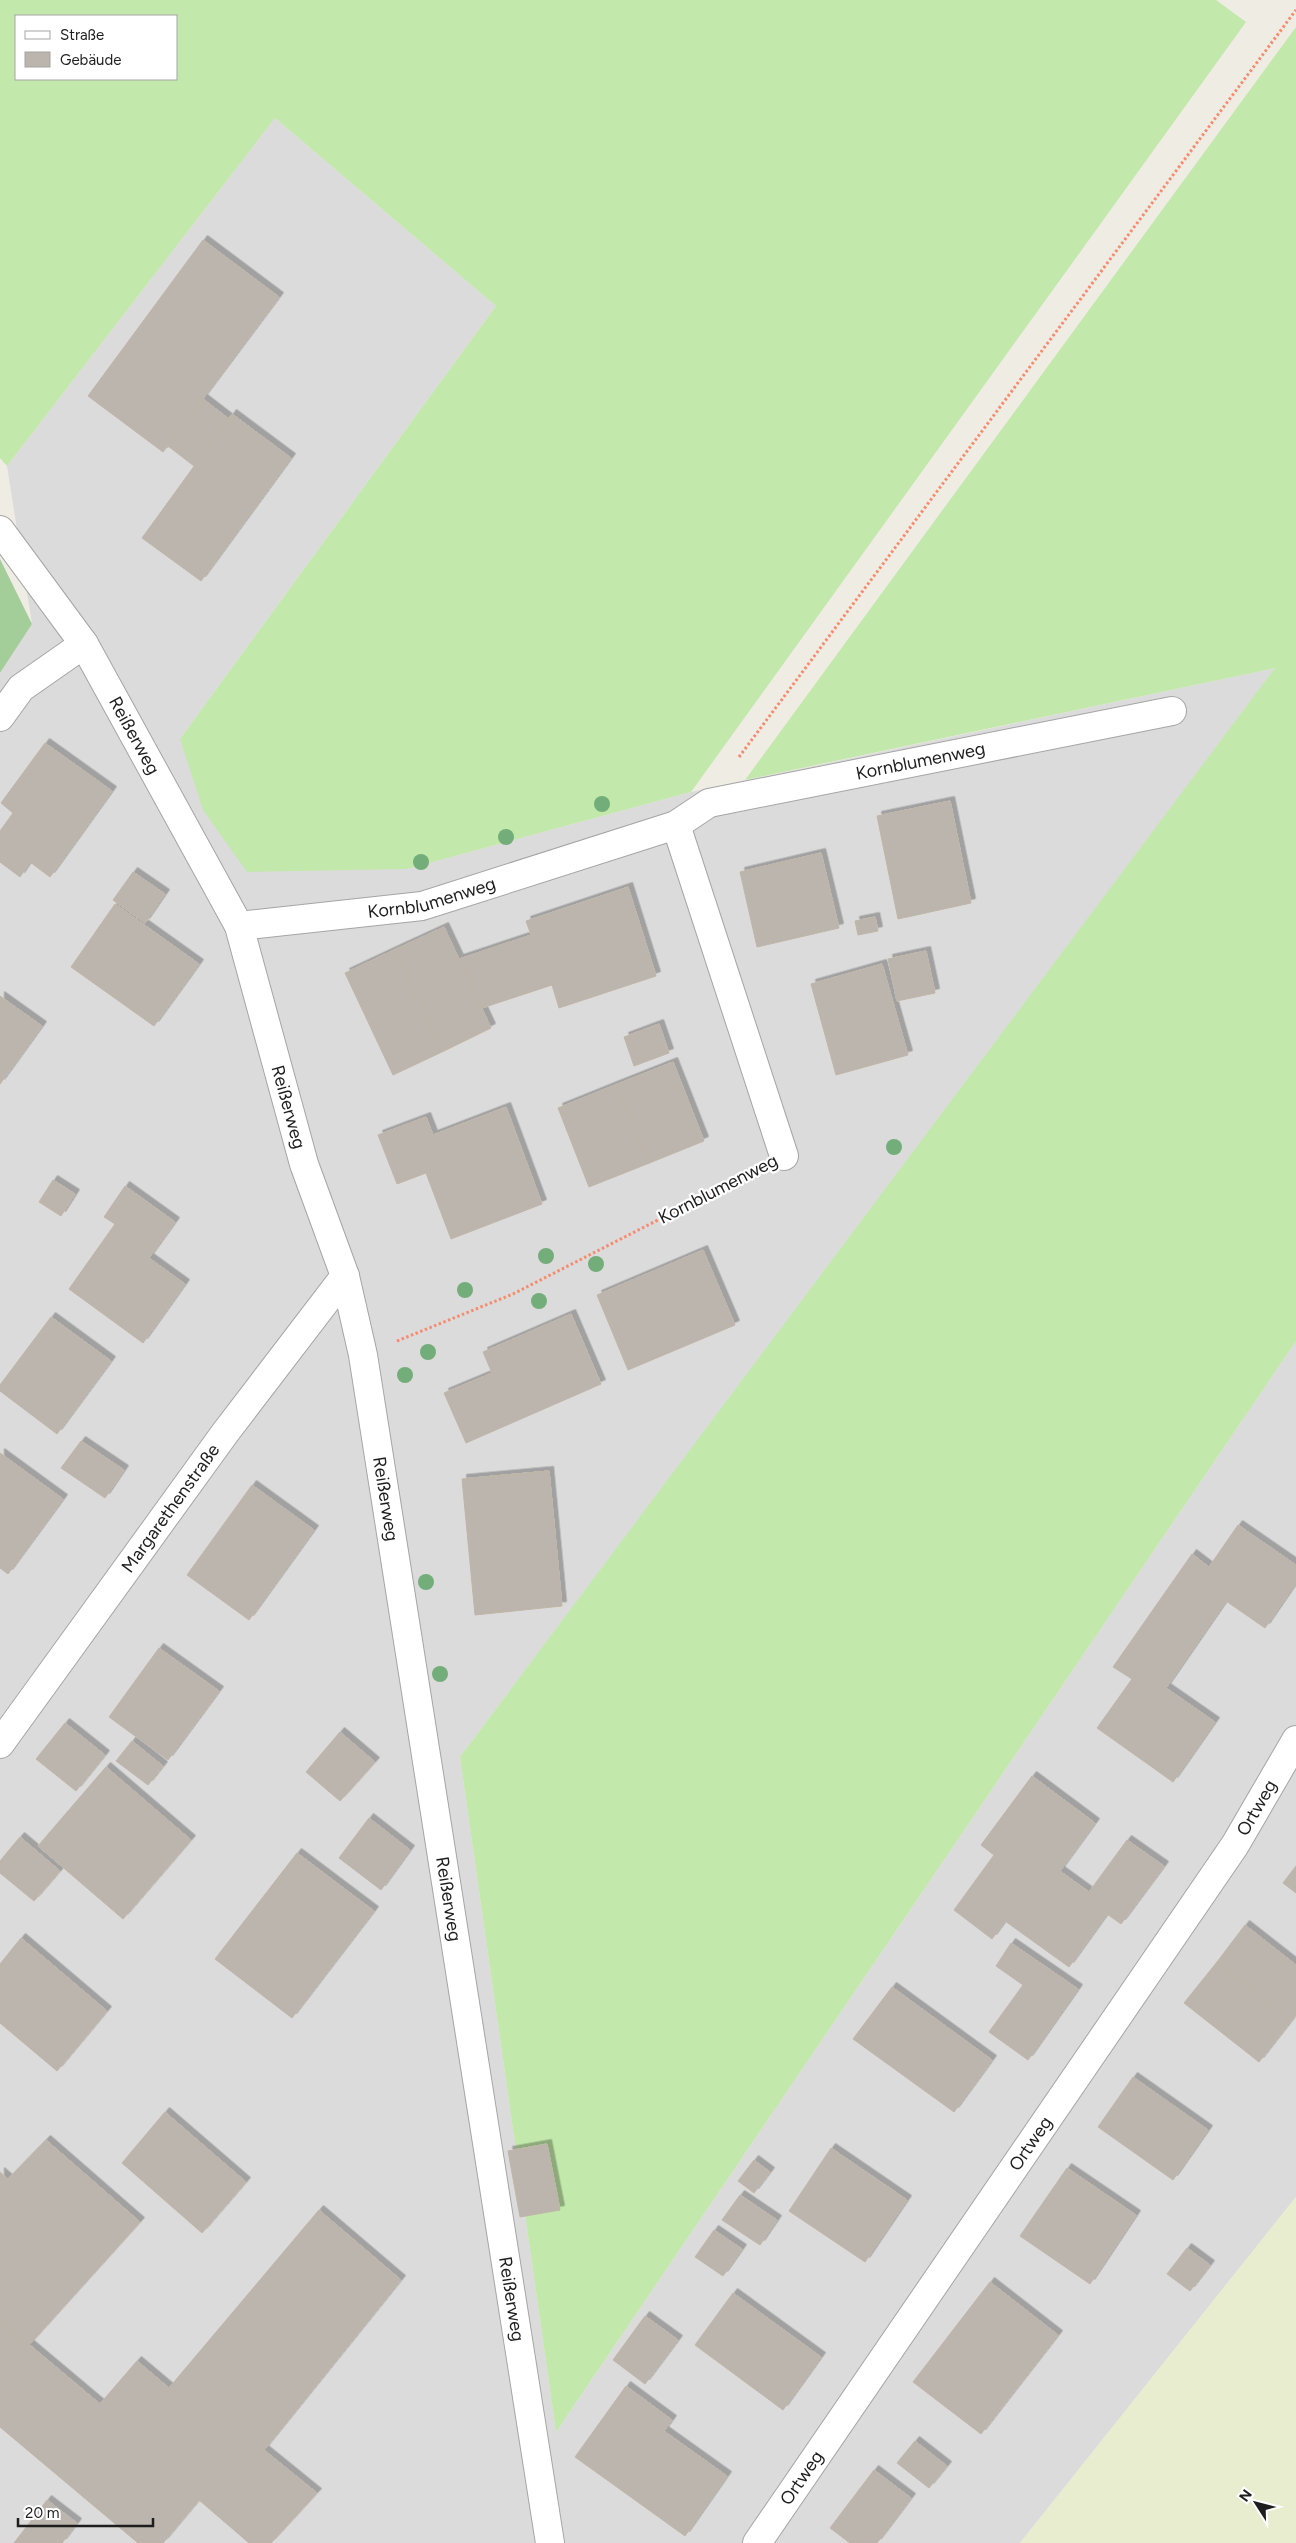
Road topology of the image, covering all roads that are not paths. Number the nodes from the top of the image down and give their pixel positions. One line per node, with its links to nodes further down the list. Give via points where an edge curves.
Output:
1 (0, 530): 2 (street, Reißerweg)
2 (84, 644): 4 (street, via 21,688); 6 (street, Reißerweg)
3 (1172, 711): 5 (street, Kornblumenweg, via 709,803)
4 (0, 717)
5 (676, 825): 6 (street, Kornblumenweg, via 422,906); 7 (street, Kornblumenweg)
6 (239, 926): 8 (street, Reißerweg, via 304,1164)
7 (784, 1156)
8 (345, 1276): 10 (street, Margarethenstraße, via 225,1433); 11 (street, Reißerweg, via 363,1355)
9 (1296, 1740): 12 (street, Ortweg, via 1235,1845)
10 (0, 1744)
11 (550, 2543)
12 (757, 2543)

